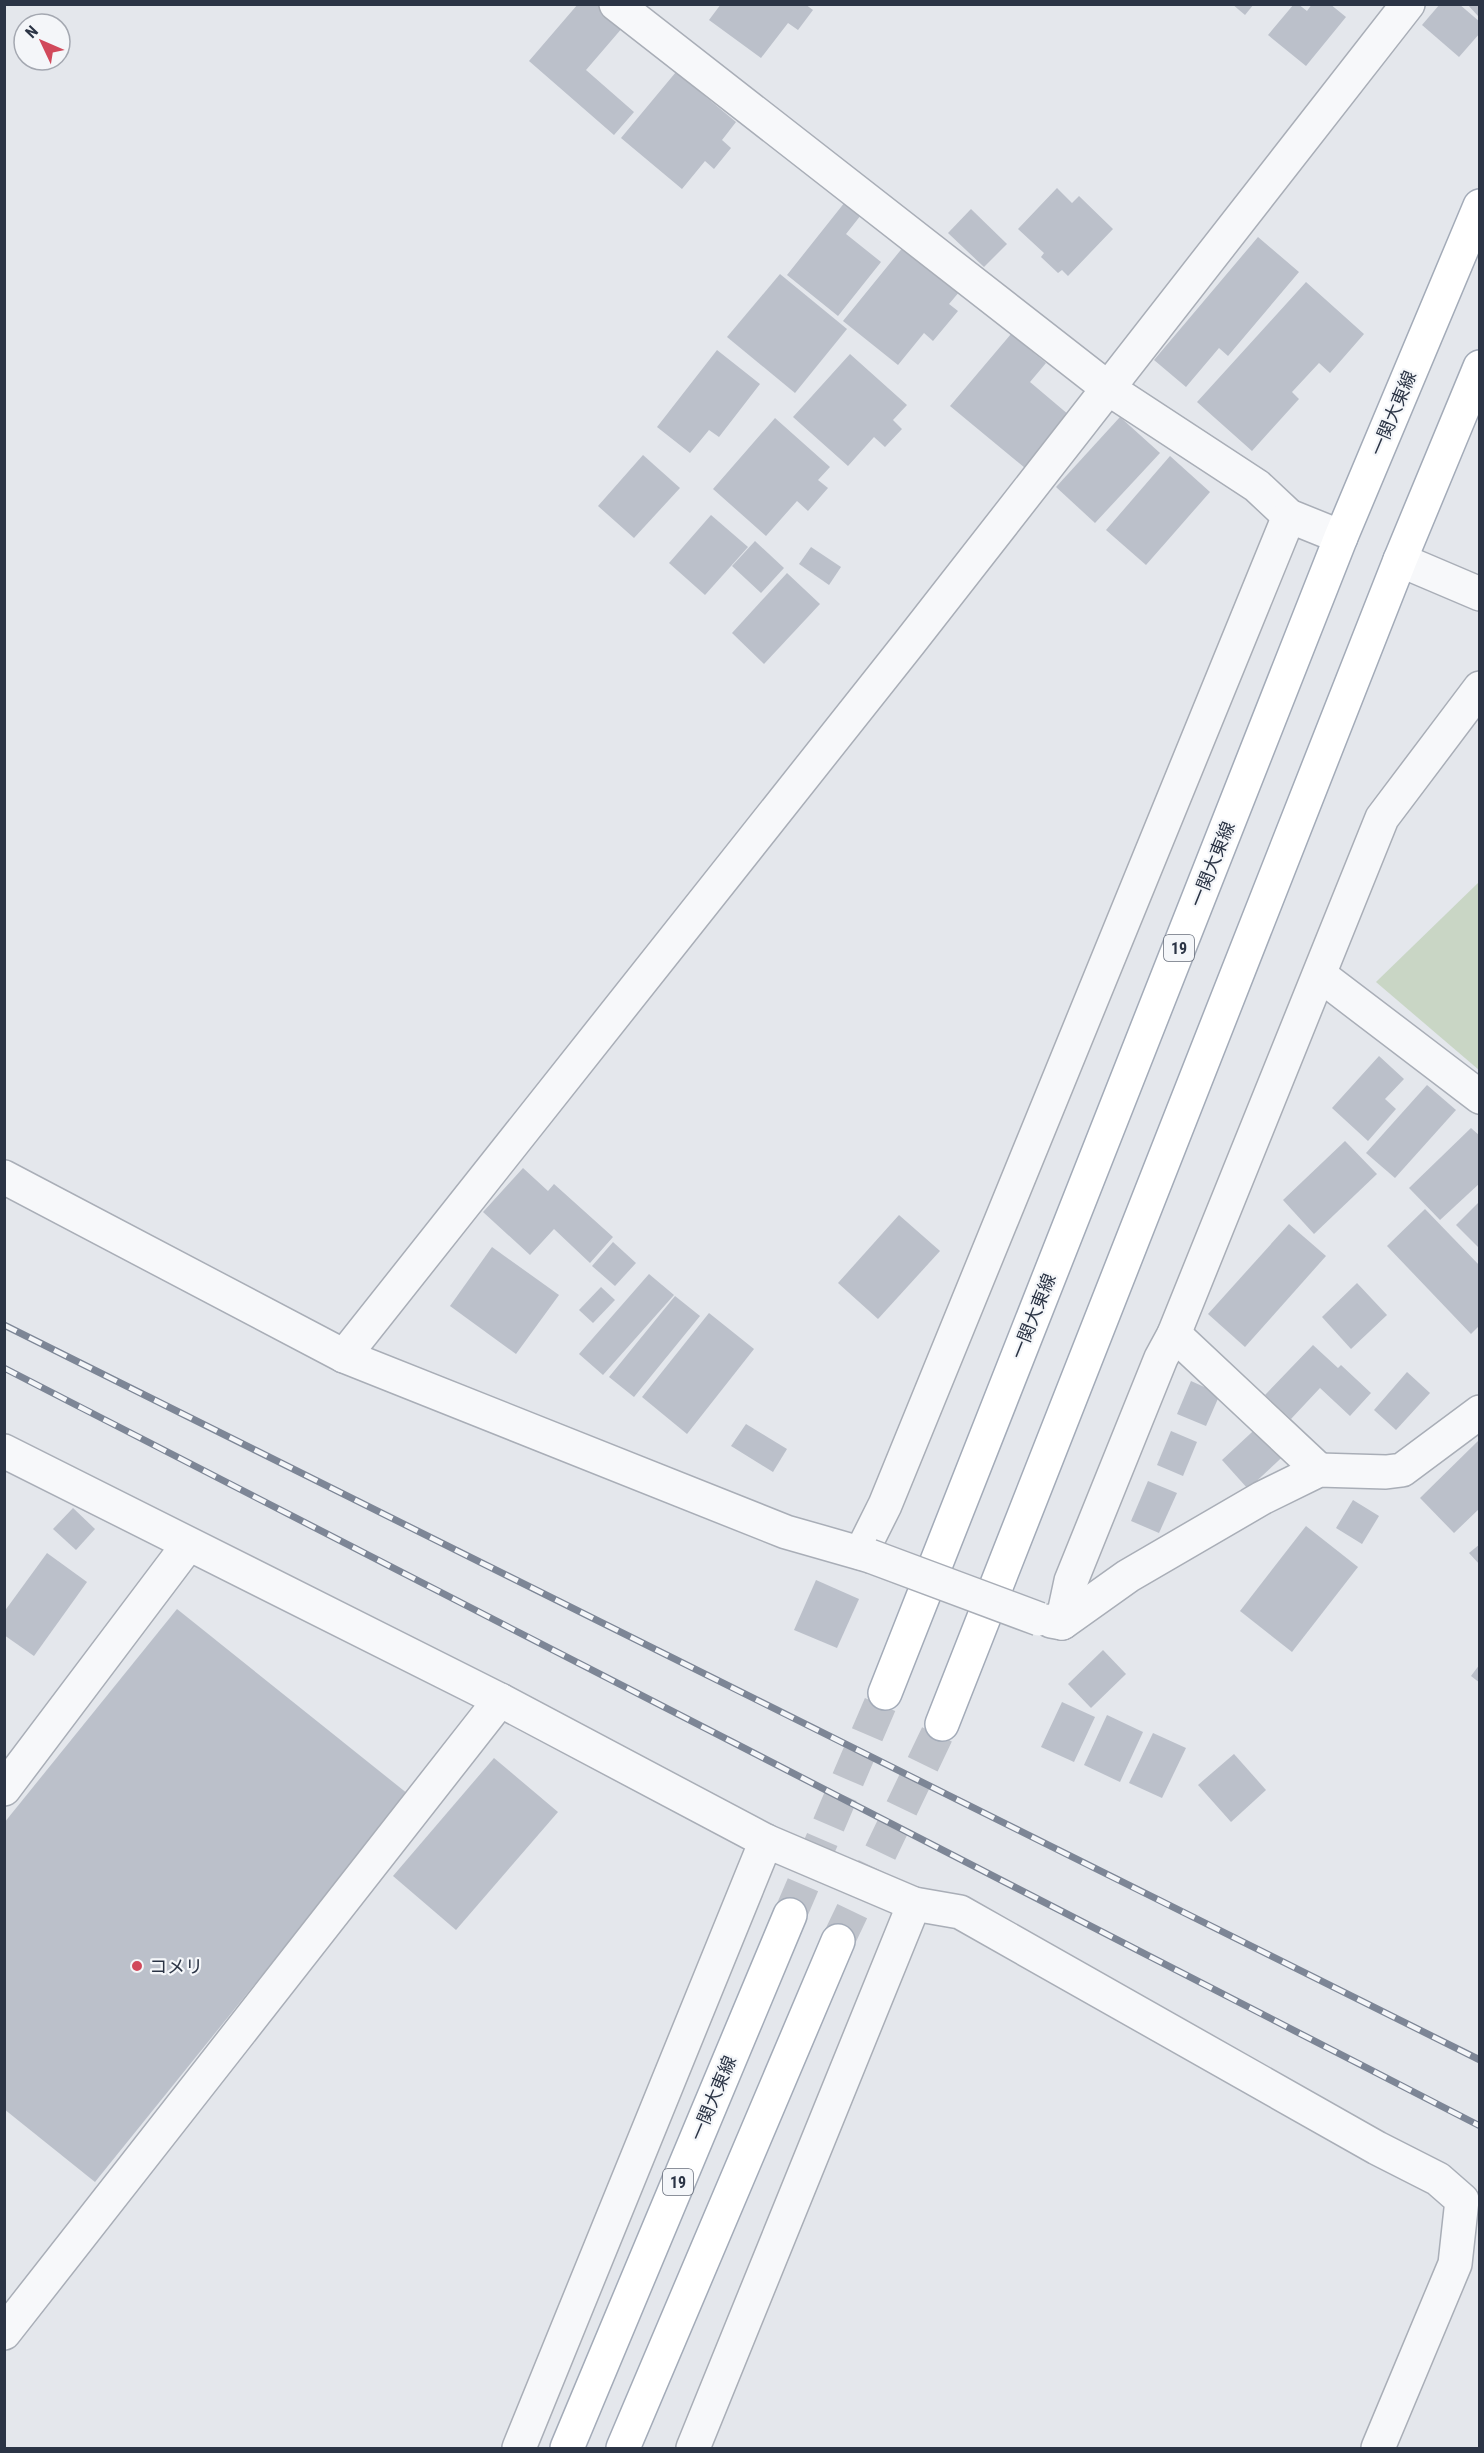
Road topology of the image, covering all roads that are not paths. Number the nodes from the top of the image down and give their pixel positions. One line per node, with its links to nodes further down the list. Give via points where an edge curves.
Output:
1 (616, 4): 5 (street)
2 (1408, 4): 5 (street)
3 (1479, 206): 7 (main road, 一関大東線 / 19)
4 (1479, 367): 8 (main road)
5 (1110, 389): 6 (street, via 1257,486); 15 (street)
6 (1289, 516): 7 (street); 20 (street)
7 (1341, 537): 22 (main road, 一関大東線 / 19)
8 (1400, 560): 9 (street); 24 (main road)
9 (1479, 594)
10 (1479, 688): 11 (street, via 1382,818)
11 (1320, 975): 12 (street); 14 (street)
12 (1479, 1096)
13 (4, 1177): 15 (street)
14 (1174, 1334): 18 (street); 21 (street)
15 (344, 1356): 20 (street, via 786,1532)
16 (1479, 1412): 18 (street, via 1402,1470)
17 (4, 1451): 19 (street)
18 (1319, 1470): 21 (street, via 1262,1498)
19 (188, 1545): 23 (street); 25 (street)
20 (866, 1555): 21 (street, bridge)
21 (1051, 1621)
22 (885, 1693)
23 (500, 1700): 26 (street); 30 (street)
24 (942, 1724)
25 (8, 1778)
26 (766, 1841): 27 (street); 31 (street)
27 (914, 1904): 34 (street); 35 (street, via 960,1912 1438,2179 1462,2200 1455,2264)
28 (790, 1915): 32 (main road, 一関大東線 / 19)
29 (838, 1941): 33 (main road)
30 (4, 2333)
31 (519, 2448)
32 (567, 2448)
33 (623, 2448)
34 (693, 2448)
35 (1378, 2448)

